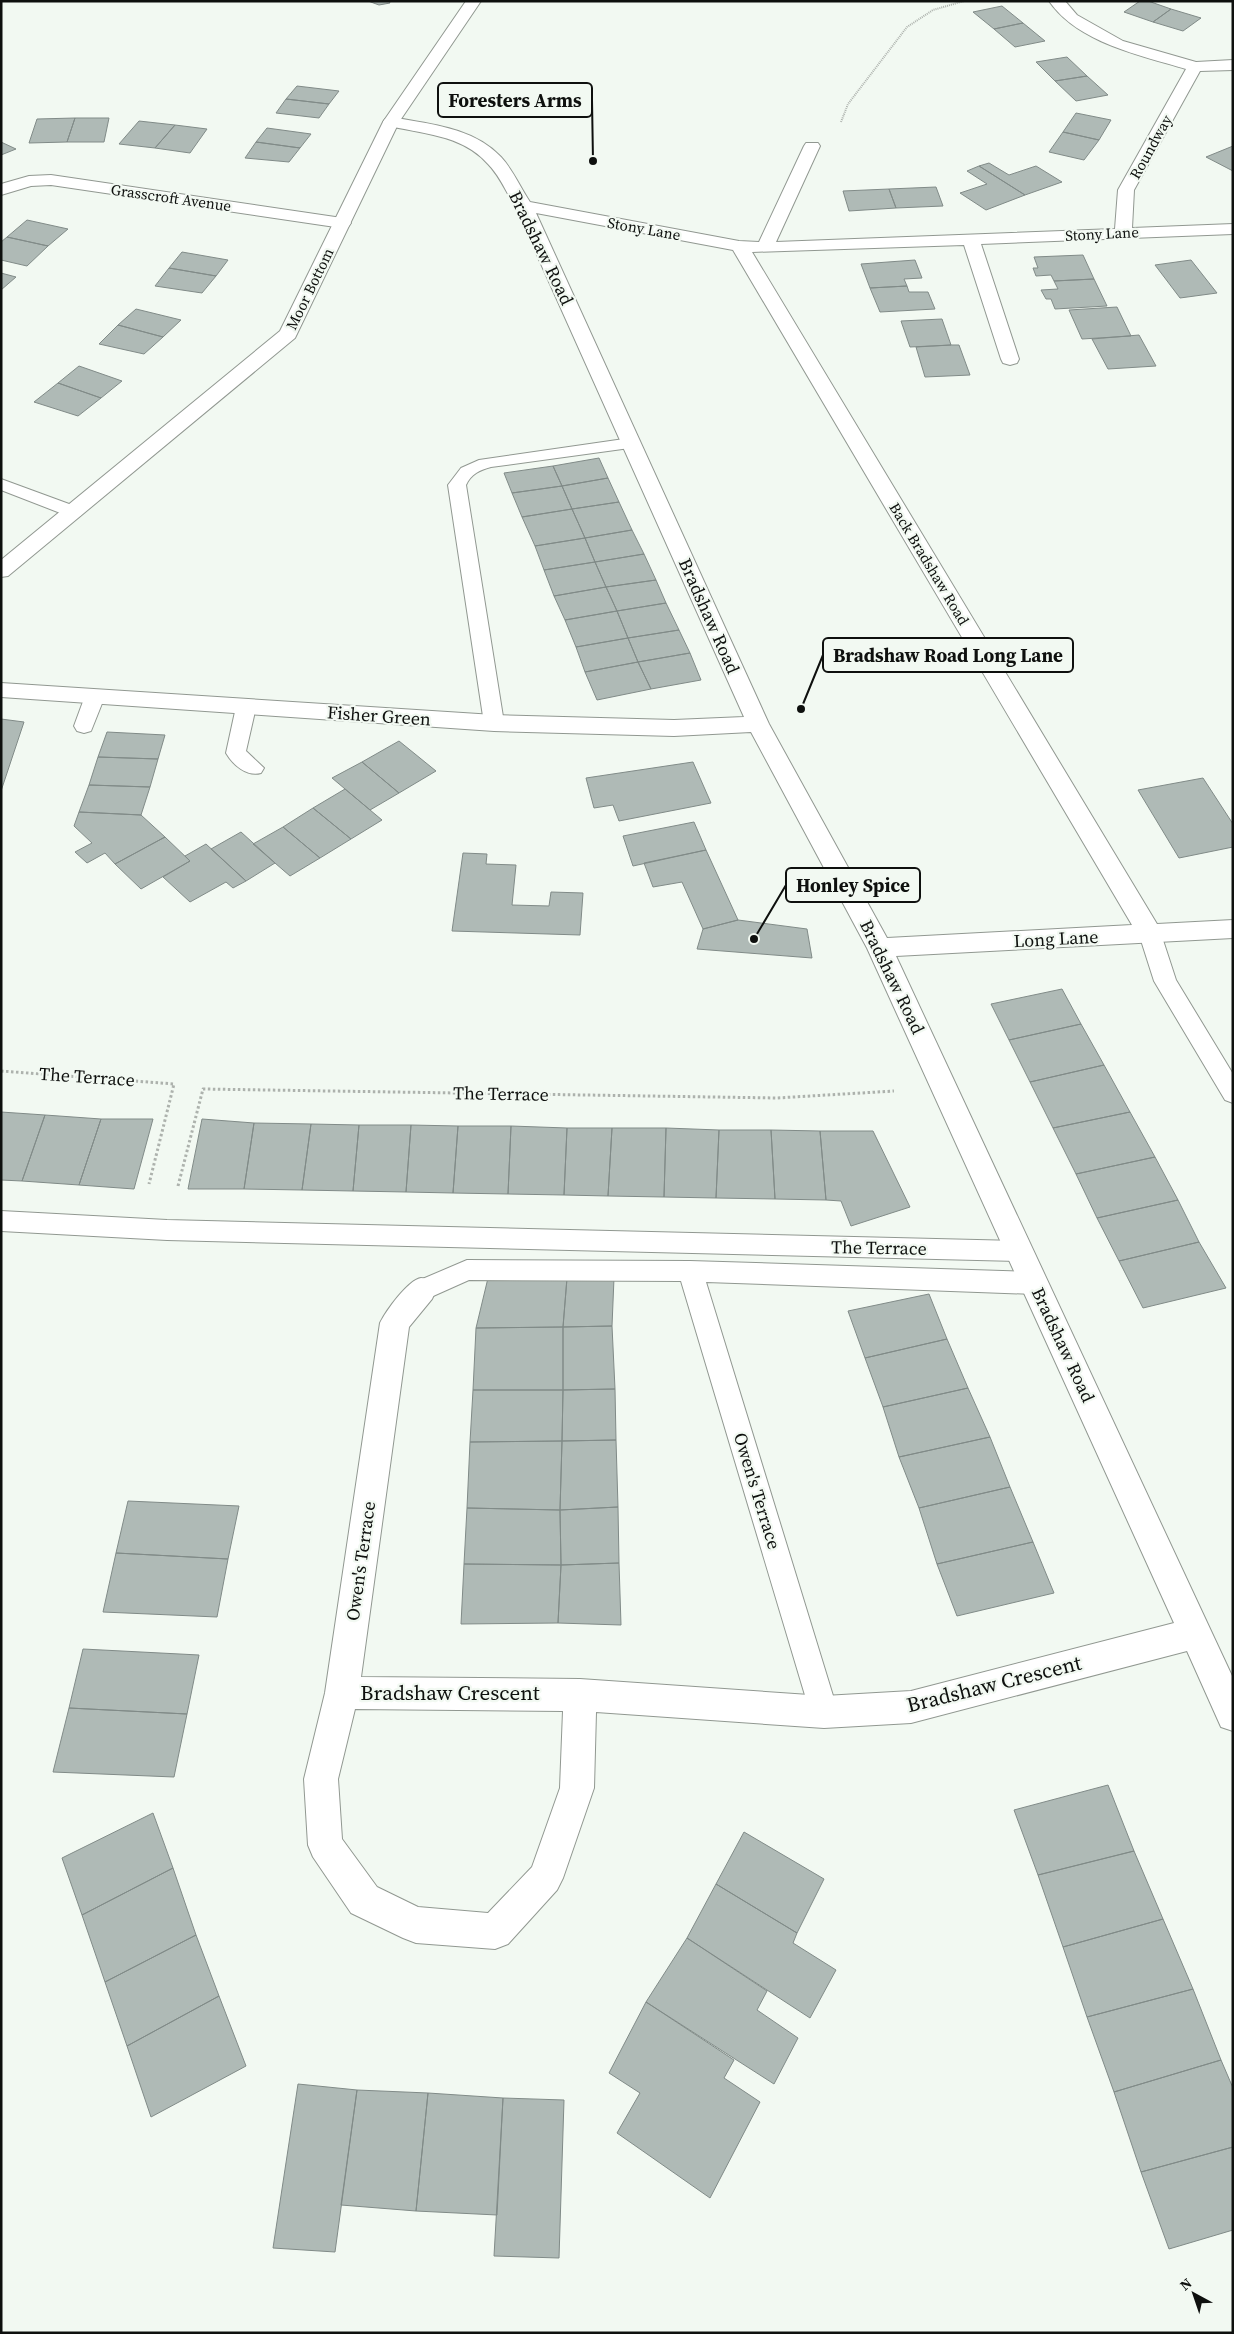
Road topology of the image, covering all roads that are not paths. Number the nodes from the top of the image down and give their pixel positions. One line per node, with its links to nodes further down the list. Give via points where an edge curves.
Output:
1 (474, 1): 5 (street, Moor Bottom)
2 (1056, 1): 4 (street, via 1072,18 1118,44)
3 (1233, 65): 4 (street)
4 (1196, 67): 11 (street, Roundway, via 1126,190)
5 (391, 122): 8 (street, Bradshaw Road, via 471,141 490,156); 9 (street, Moor Bottom)
6 (812, 146): 14 (street)
7 (1, 190): 9 (street, Grasscroft Avenue, via 29,181 51,180)
8 (524, 206): 13 (street, Stony Lane); 16 (street, Bradshaw Road)
9 (342, 223): 18 (street, Moor Bottom, via 288,334)
10 (1233, 229): 11 (street, Stony Lane)
11 (1123, 232): 12 (street, Stony Lane)
12 (972, 241): 14 (street, Stony Lane); 15 (street)
13 (739, 246): 14 (street, Stony Lane); 28 (street, Back Bradshaw Road)
14 (765, 248)
15 (1010, 359)
16 (630, 443): 23 (lane, via 491,462 462,473 457,484); 24 (street, Bradshaw Road)
17 (1, 484): 18 (lane)
18 (74, 512): 19 (street, Moor Bottom)
19 (1, 572)
20 (1, 690): 21 (street, Fisher Green)
21 (95, 696): 22 (street, Fisher Green); 25 (lane)
22 (246, 707): 23 (street, Fisher Green); 26 (lane, via 236,753)
23 (494, 723): 24 (street, Fisher Green, via 674,728)
24 (758, 724): 29 (street, Bradshaw Road)
25 (84, 726)
26 (254, 768)
27 (1233, 929): 28 (street, Long Lane)
28 (1150, 934): 29 (street, Long Lane); 30 (lane, via 1164,981)
29 (880, 948): 32 (street, Bradshaw Road)
30 (1233, 1094)
31 (1, 1221): 32 (lane, The Terrace, via 167,1230)
32 (1020, 1251): 34 (street, Bradshaw Road)
33 (690, 1270): 34 (lane); 35 (lane, via 467,1270); 39 (lane, Owen's Terrace)
34 (1035, 1283): 36 (street, Bradshaw Road)
35 (422, 1290): 37 (street, Owen's Terrace, via 395,1323)
36 (1195, 1633): 39 (street, Bradshaw Crescent, via 911,1706); 40 (street, Bradshaw Road)
37 (342, 1692): 38 (street, Bradshaw Crescent); 38 (street, Bradshaw Crescent, via 321,1778 325,1845 364,1900 416,1925 495,1931 544,1878 548,1869 577,1788)
38 (580, 1695): 39 (street, Bradshaw Crescent)
39 (824, 1712)
40 (1233, 1715)

